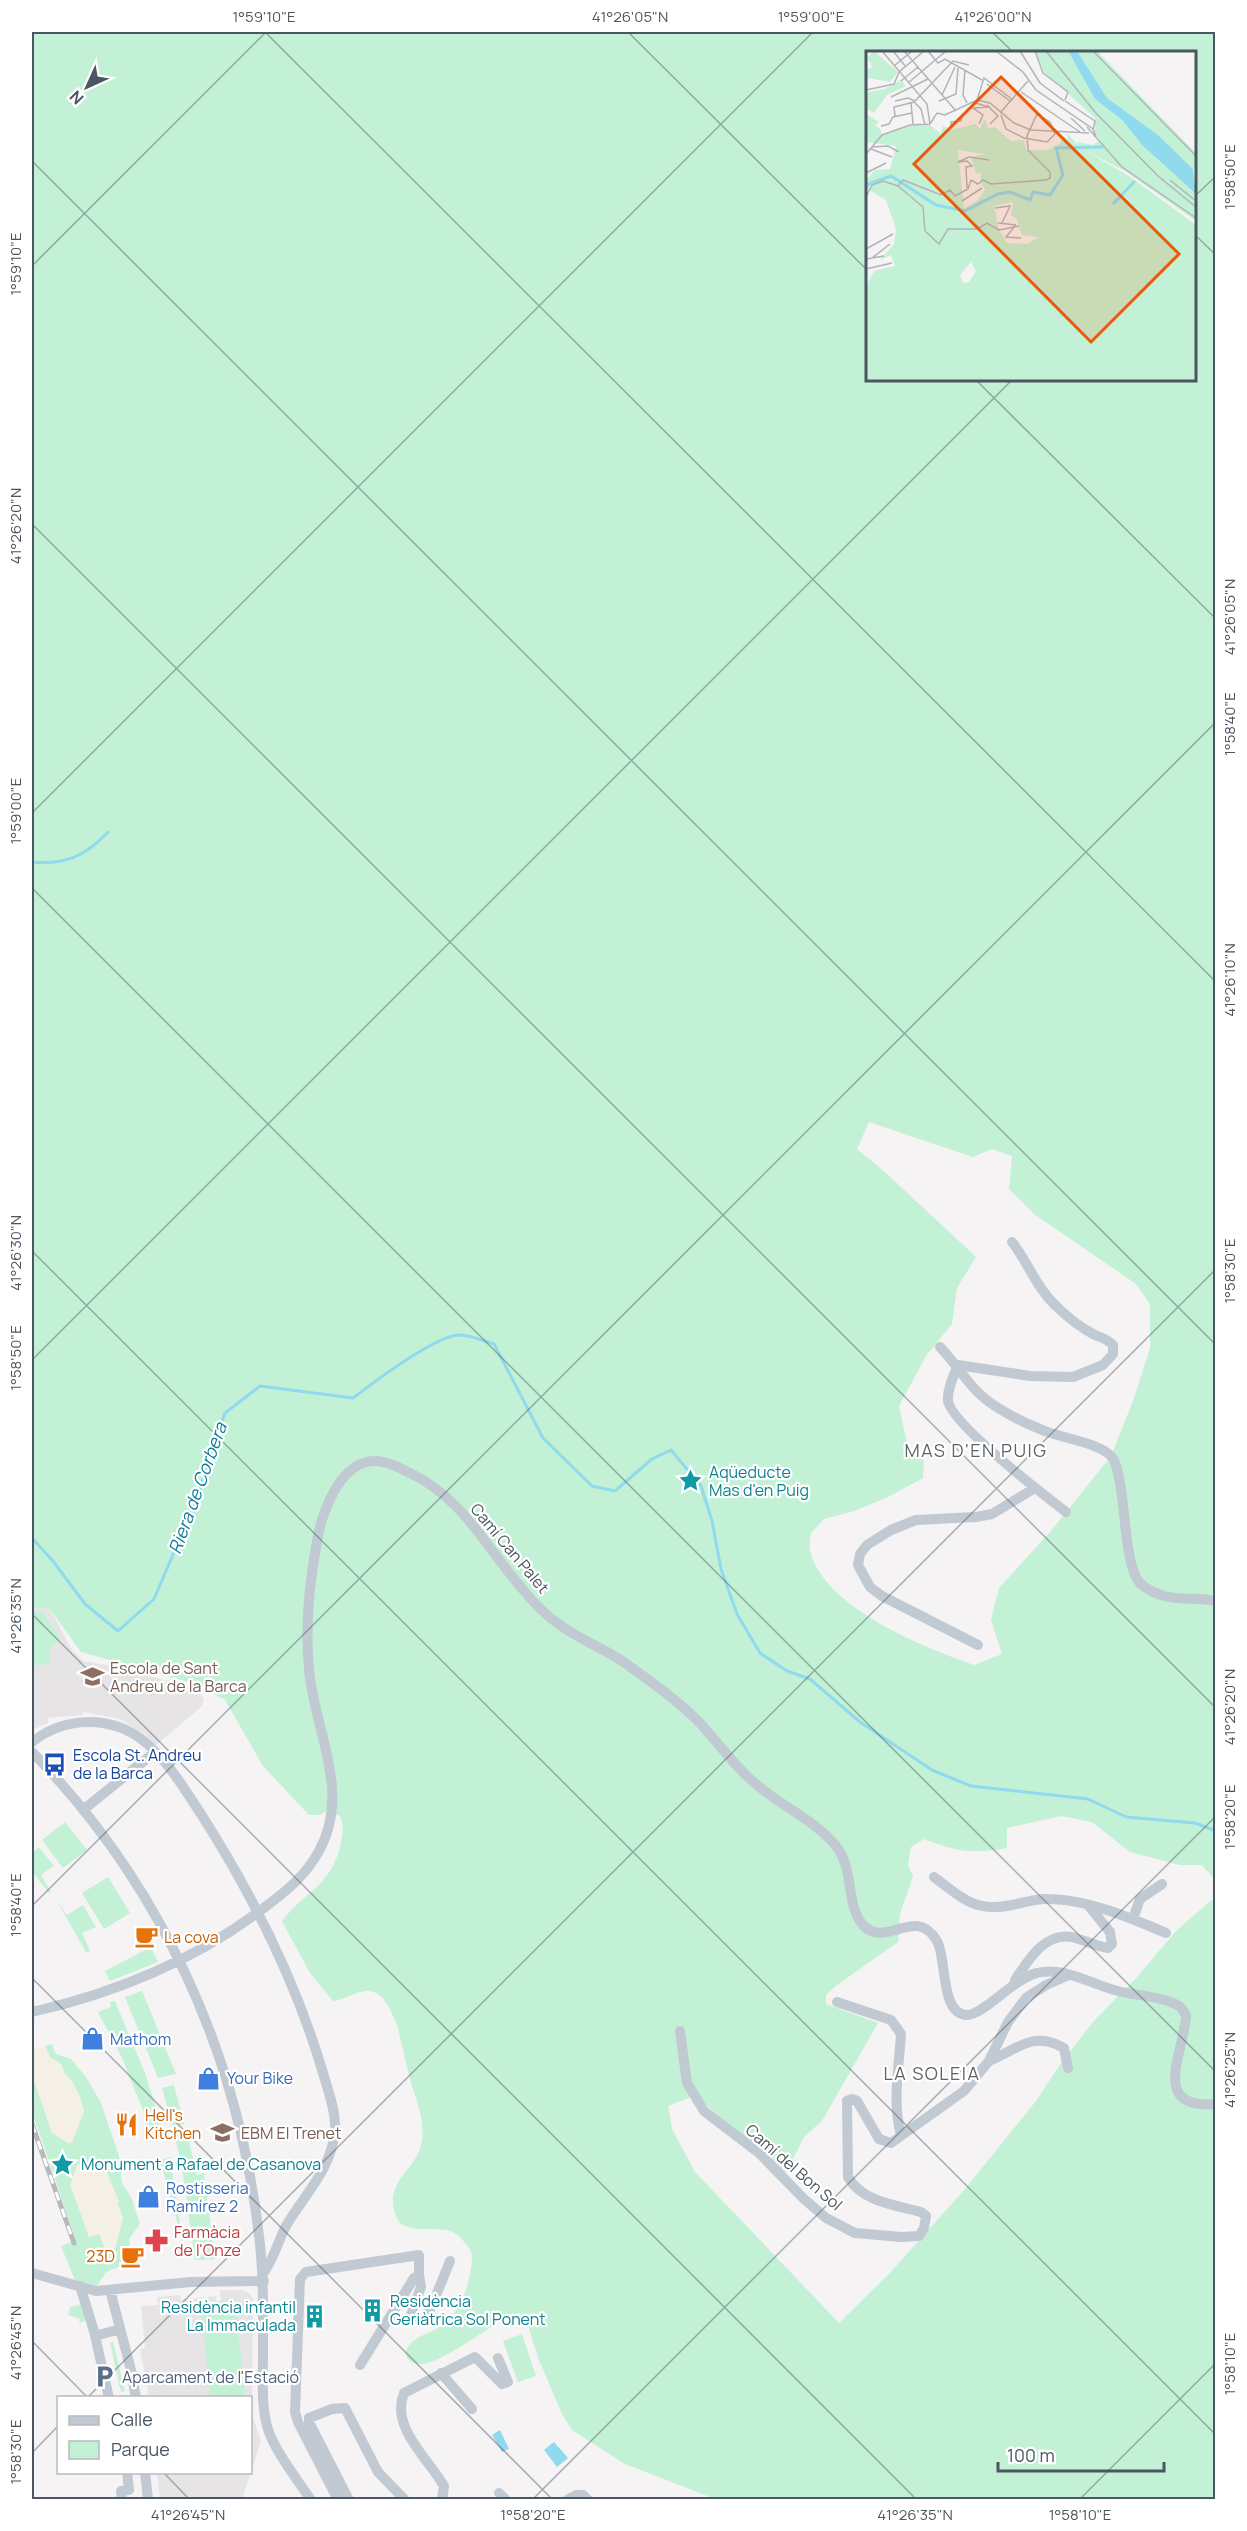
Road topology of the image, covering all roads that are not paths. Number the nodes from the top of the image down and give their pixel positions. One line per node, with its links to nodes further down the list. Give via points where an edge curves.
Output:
1 (1012, 1242): 3 (street, via 1038,1286 1055,1305 1095,1335 1104,1337 1113,1345 1113,1354 1103,1365 1073,1377 1030,1376)
2 (940, 1347): 3 (street)
3 (958, 1365): 4 (street, via 948,1401 954,1413); 6 (street, via 967,1381 995,1406 1041,1430 1111,1456 1121,1486 1136,1578 1144,1587 1163,1596)
4 (1035, 1488): 5 (street); 7 (street, via 992,1514 916,1520 867,1545 860,1554 858,1565 876,1592)
5 (1066, 1512)
6 (1215, 1601)
7 (978, 1645)
8 (32, 1742): 10 (street, via 64,1724 87,1722 126,1731)
9 (32, 1752): 11 (street)
10 (155, 1752): 11 (street); 15 (street, via 214,1834)
11 (83, 1810): 18 (street, via 141,1890)
12 (934, 1877): 14 (street, via 967,1902 993,1909 1047,1898)
13 (1162, 1884): 16 (street, via 1140,1899)
14 (1088, 1905): 16 (street); 20 (street, via 1110,1932 1112,1944 1102,1947 1065,1936 1049,1941 1033,1955)
15 (258, 1913): 18 (street, Camí Can Palet); 20 (street, Camí Can Palet, via 307,1871 330,1824 333,1786 308,1666 315,1548 326,1508 339,1484 361,1464 379,1461 422,1479 446,1497 475,1526 520,1587 555,1621 622,1661 675,1700 748,1778 803,1816 835,1845 847,1865 854,1911 865,1927 882,1933 923,1926 937,1941 949,2000 956,2011 964,2015 979,2011); 28 (street, via 316,2048 335,2129 328,2159)
16 (1133, 1919): 17 (street)
17 (1166, 1933)
18 (181, 1961): 22 (street, Camí Can Palet, via 116,1989); 29 (street, via 207,2022 238,2115)
19 (1070, 1975): 20 (street, via 1042,1971); 24 (street, via 1046,1984 1026,1998 1008,2022); 26 (street, via 1117,1991 1163,2000 1183,2010 1185,2022 1175,2070 1177,2090 1191,2104)
20 (1013, 1983)
21 (837, 2002): 27 (street, via 891,2020 901,2034 896,2104)
22 (32, 2012)
23 (680, 2031): 27 (street, Camí del Bon Sol, via 687,2083 704,2111 759,2154 826,2218 855,2233 919,2236 926,2216 876,2200 848,2177 847,2101 856,2101 879,2139 891,2143)
24 (989, 2061): 25 (street, via 1034,2040 1052,2041 1064,2048); 27 (street, via 964,2091)
25 (1068, 2068)
26 (1215, 2104)
27 (901, 2135)
28 (283, 2233): 29 (street, via 269,2244); 33 (street)
29 (260, 2238): 33 (street)
30 (450, 2261): 32 (street, via 431,2308 423,2318 416,2319 411,2315 421,2287)
31 (32, 2273): 34 (street)
32 (419, 2275): 39 (street); 49 (street, via 419,2255 306,2272 300,2279 295,2412)
33 (263, 2278): 35 (street); 48 (street, via 267,2428)
34 (80, 2286): 35 (street); 37 (street)
35 (110, 2290): 36 (street)
36 (120, 2329): 37 (street); 42 (street)
37 (95, 2336): 41 (street)
38 (498, 2358): 40 (street, via 508,2382 502,2384 475,2357)
39 (360, 2365)
40 (441, 2373): 43 (street); 52 (street, via 404,2393 399,2405 405,2427 444,2486)
41 (109, 2396)
42 (136, 2396)
43 (472, 2409)
44 (128, 2474): 46 (street, via 129,2490 121,2491)
45 (145, 2474): 47 (street)
46 (122, 2499)
47 (148, 2499)
48 (311, 2499)
49 (338, 2499)
50 (350, 2499): 51 (street, via 309,2422 309,2418 332,2409 345,2408 378,2472)
51 (405, 2499)
52 (442, 2499)
53 (567, 2499): 54 (street, via 584,2495)
54 (588, 2499)

